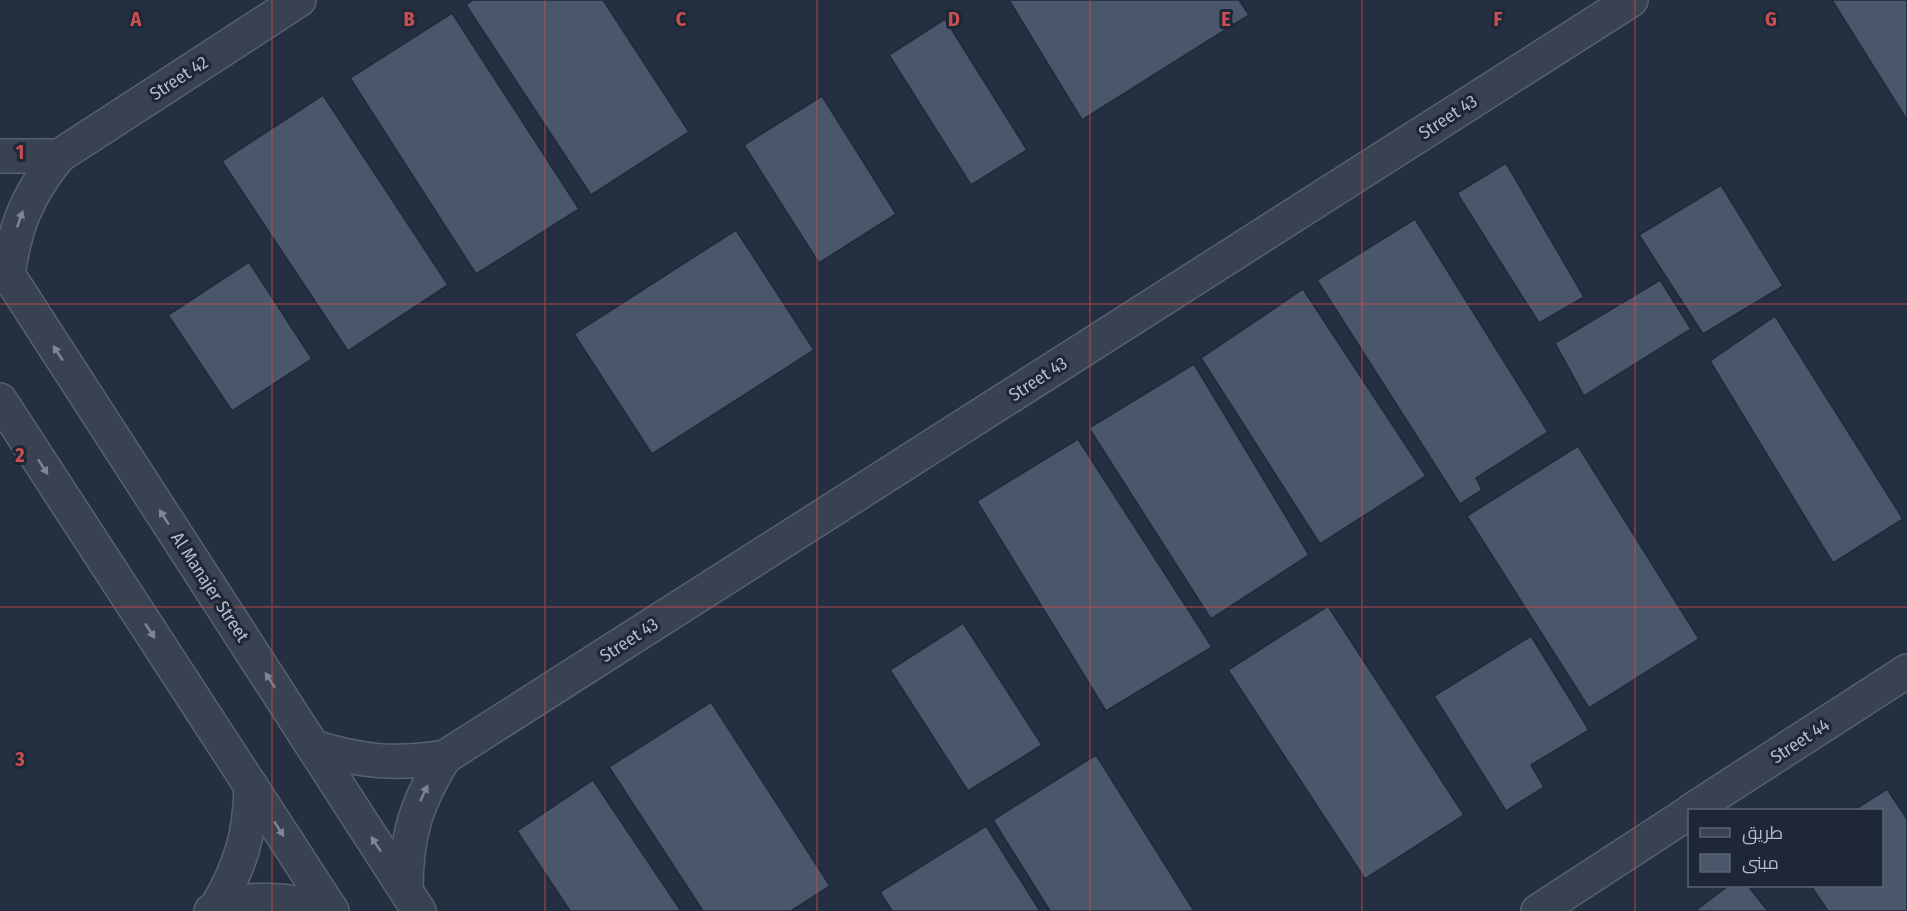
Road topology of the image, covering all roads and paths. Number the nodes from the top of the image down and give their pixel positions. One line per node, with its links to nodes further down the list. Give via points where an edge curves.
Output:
1 (299, 0): 4 (street, Street 42)
2 (1631, 0): 9 (street, Street 43)
3 (0, 156): 4 (street)
4 (59, 156): 5 (street, Street 42, one-way to 4, via 22,211)
5 (4, 269): 8 (street, Al Manajer Street, one-way to 5)
6 (0, 400): 10 (street, one-way to 10)
7 (1907, 671): 11 (street, Street 44)
8 (314, 747): 9 (street, Street 43, via 346,758 379,763); 13 (street, Al Manajer Street, one-way to 8)
9 (445, 758): 13 (street, Street 43, one-way to 9, via 406,855 413,820 426,788)
10 (250, 786): 14 (street, via 244,850 232,880); 15 (street, one-way to 15)
11 (1694, 809)
12 (1688, 813): 16 (street, Street 44)
13 (412, 901)
14 (213, 909): 15 (street, via 273,900)
15 (331, 909)
16 (1538, 911)

